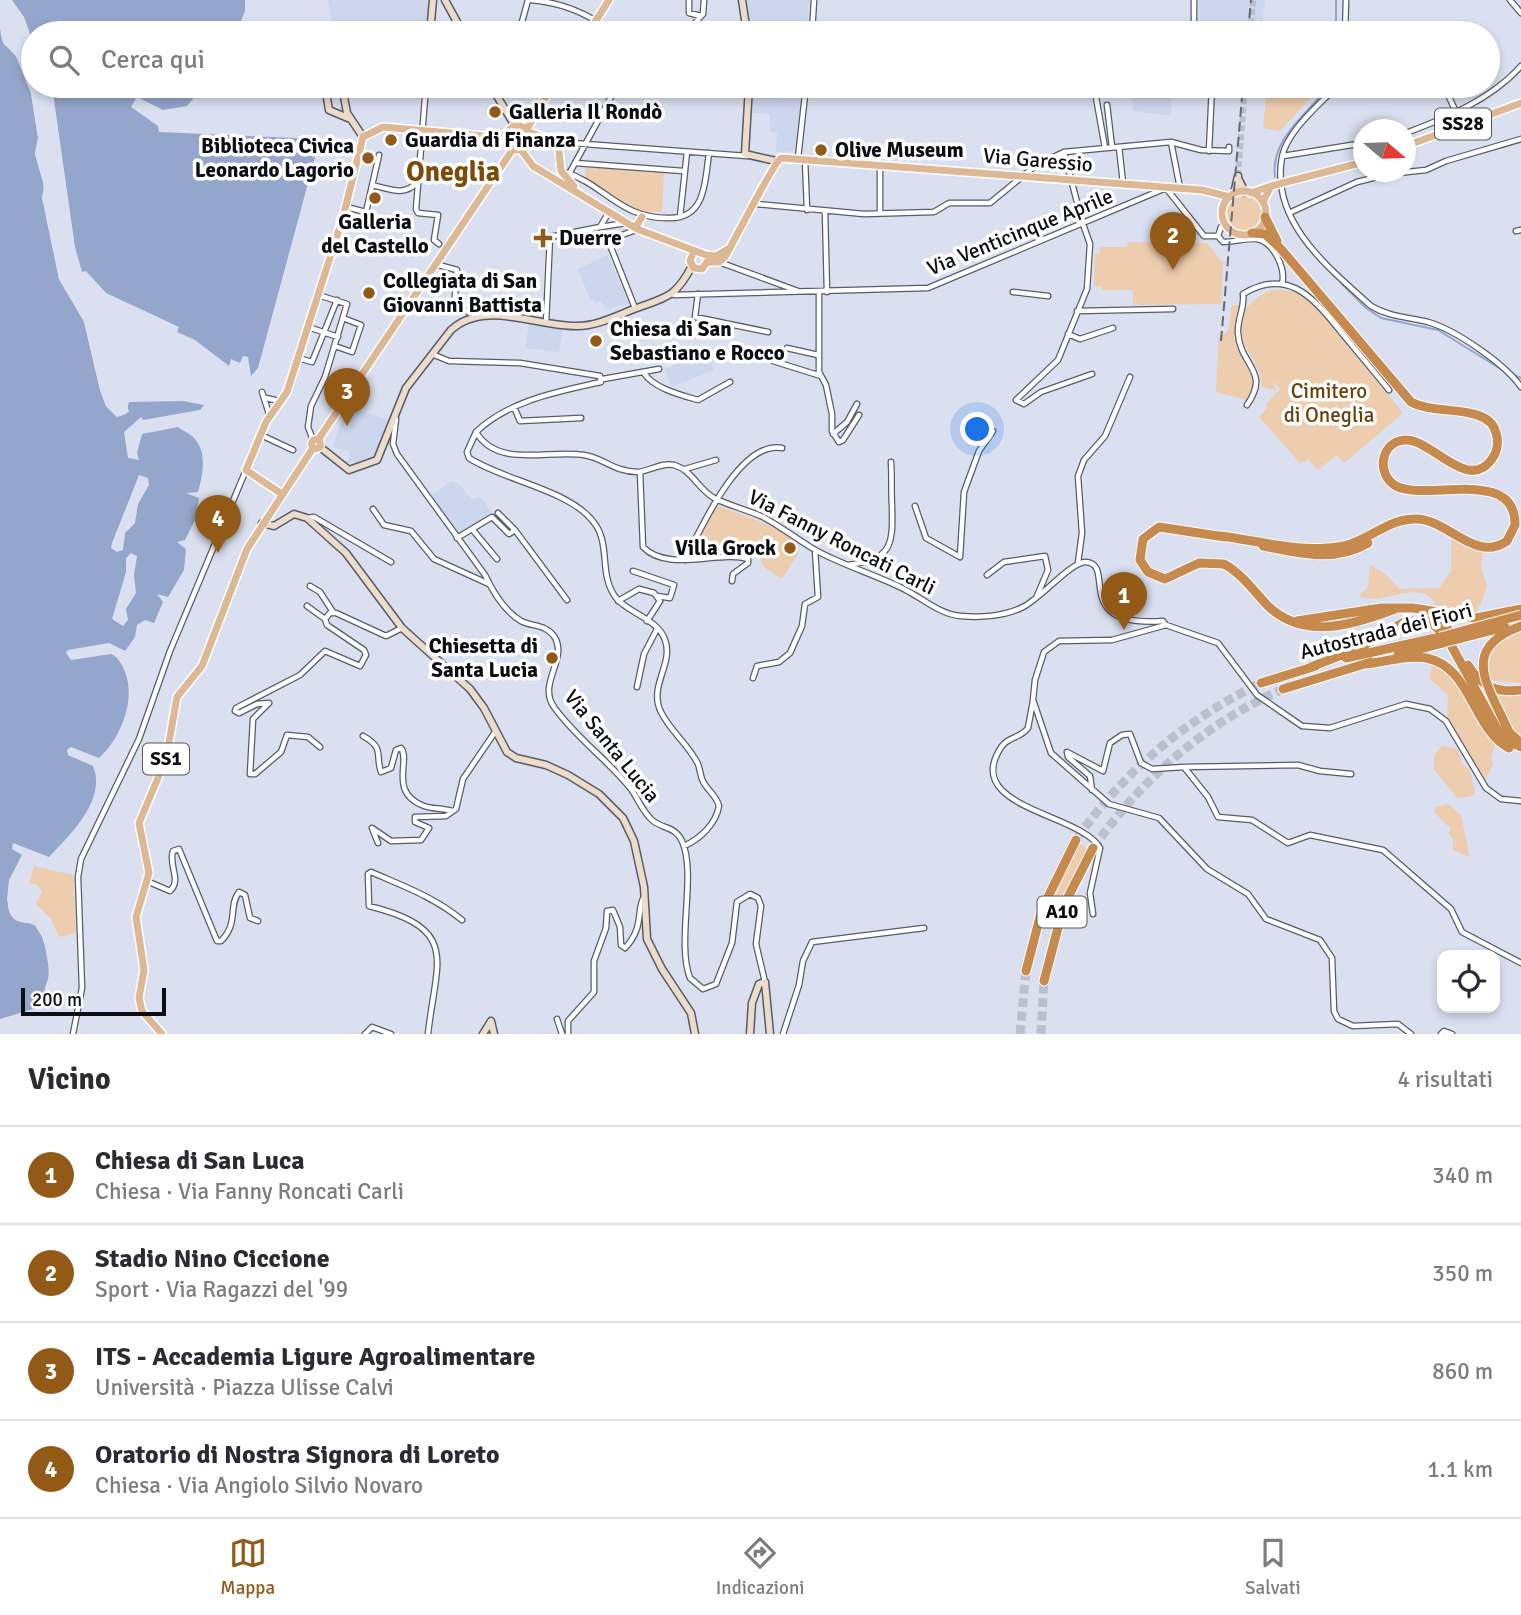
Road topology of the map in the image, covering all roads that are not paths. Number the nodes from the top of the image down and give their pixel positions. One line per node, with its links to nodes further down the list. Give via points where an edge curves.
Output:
1 (433, 0): 14 (main road)
2 (446, 0): 15 (main road)
3 (530, 0): 16 (street); 17 (street, via 556,3)
4 (609, 0): 17 (main road)
5 (689, 0): 13 (street, via 689,13)
6 (704, 0): 13 (street)
7 (742, 0): 19 (main road)
8 (814, 0): 20 (street)
9 (1194, 0): 21 (street)
10 (1346, 0): 22 (street)
11 (1510, 0): 12 (street)
12 (1521, 13)
13 (701, 16): 18 (street)
14 (431, 21)
15 (457, 21)
16 (523, 21)
17 (596, 21)
18 (697, 21)
19 (745, 21)
20 (813, 21)
21 (1194, 21)
22 (1345, 21)
23 (1520, 68): 24 (street)
24 (1500, 84)
25 (327, 98): 42 (main road, via 329,110)
26 (345, 98): 42 (main road)
27 (425, 98): 45 (street)
28 (501, 98): 43 (main road)
29 (544, 98): 41 (main road)
30 (611, 98): 54 (street)
31 (749, 98): 65 (main road, via 744,150)
32 (805, 98): 67 (street)
33 (1096, 98): 58 (street)
34 (1211, 98): 60 (street)
35 (1326, 98): 66 (street, via 1302,123)
36 (1450, 98): 40 (street)
37 (1478, 98): 40 (street)
38 (1521, 103): 52 (main road, SS28)
39 (1107, 105): 56 (street)
40 (1456, 112): 44 (street)
41 (530, 118): 43 (main road); 47 (main road)
42 (350, 119): 48 (main road)
43 (523, 128): 46 (main road); 47 (main road); 59 (main road, via 529,143)
44 (1416, 128)
45 (422, 129): 46 (main road, via 495,137); 48 (main road, via 377,127); 77 (street)
46 (506, 134): 59 (main road, via 506,142)
47 (543, 136): 50 (main road)
48 (363, 137): 90 (main road)
49 (1521, 139): 96 (street, via 1426,170 1389,174 1348,186)
50 (558, 142): 54 (street); 75 (main road)
51 (1171, 142): 55 (street); 60 (street); 83 (street)
52 (1416, 142)
53 (1353, 145): 66 (street)
54 (585, 146): 61 (street); 69 (street)
55 (1119, 146): 56 (street); 79 (street)
56 (1112, 147): 58 (street)
57 (1229, 147): 60 (street, via 1229,151)
58 (1105, 148): 62 (street)
59 (517, 149): 72 (main road); 107 (main road, SS1)
60 (1209, 151)
61 (687, 152): 63 (street); 73 (street)
62 (1065, 152): 74 (street); 76 (street)
63 (709, 153): 65 (street); 99 (street, via 700,203 691,215)
64 (379, 155): 80 (street)
65 (748, 156): 68 (main road, Via Garessio)
66 (1282, 156): 78 (street)
67 (802, 158): 68 (main road, Via Garessio); 71 (main road, Via Garessio); 92 (street)
68 (776, 161): 88 (main road)
69 (575, 163): 73 (street); 75 (street)
70 (1353, 164): 78 (main road)
71 (880, 165): 74 (main road, Via Garessio); 95 (street)
72 (540, 171): 75 (main road); 94 (main road)
73 (683, 171): 99 (street)
74 (1021, 176): 76 (main road, Via Garessio); 95 (street, via 990,202 960,202 934,212)
75 (568, 178): 97 (street); 104 (main road)
76 (1073, 180): 79 (main road, Via Garessio); 89 (street)
77 (417, 181): 80 (street, via 402,191); 107 (street, via 416,211 438,215 434,240)
78 (1283, 181): 81 (main road); 96 (street)
79 (1123, 184): 82 (main road, Via Garessio)
80 (372, 185): 90 (street, via 366,212)
81 (1271, 186): 85 (main road); 87 (main road)
82 (1166, 188): 83 (main road, Via Garessio); 101 (street, Via Venticinque Aprile); 106 (street, via 1204,236)
83 (1180, 189): 84 (main road, Via Garessio)
84 (1213, 192): 86 (main road, Via Garessio); 91 (main road)
85 (1248, 192): 86 (main road); 86 (main road, via 1238,176); 87 (main road)
86 (1232, 196): 91 (main road)
87 (1263, 203): 98 (main road)
88 (756, 204): 92 (street); 108 (main road)
89 (1078, 206)
90 (346, 207): 121 (main road)
91 (1223, 208): 102 (main road)
92 (807, 210): 93 (street)
93 (825, 211): 95 (street); 117 (street)
94 (609, 212): 100 (main road); 103 (street)
95 (880, 213)
96 (1289, 213): 150 (street, via 1299,236 1370,306 1448,331 1510,371)
97 (642, 217): 99 (street); 104 (main road)
98 (1265, 217): 105 (main road); 109 (highway)
99 (680, 218)
100 (628, 223): 103 (street); 104 (main road)
101 (1083, 224): 117 (street, Via Venticinque Aprile, via 932,287); 127 (street, via 1090,244 1088,281)
102 (1226, 226): 105 (main road, via 1238,234); 106 (street)
103 (600, 228): 130 (street, via 550,237)
104 (640, 229): 110 (main road); 125 (street, via 608,240)
105 (1252, 233): 109 (highway, via 1265,234)
106 (1218, 236): 115 (street, via 1221,241 1264,242 1282,265)
107 (442, 246): 113 (main road, SS1)
108 (730, 248): 111 (main road); 112 (main road)
109 (1281, 249): 201 (highway, via 1411,402 1431,410 1479,414 1495,430 1496,451 1481,468 1464,469 1419,442 1409,440 1390,447 1383,468 1390,481 1402,488 1486,492 1502,497 1510,504 1515,529 1507,541 1488,548 1423,519 1395,523 1361,547 1324,556 1167,526 1156,528 1141,543 1140,560 1151,575 1165,579 1199,563 1224,564 1289,620 1368,610)
110 (694, 254): 111 (main road); 114 (main road)
111 (707, 259): 112 (main road); 114 (main road, via 700,269)
112 (719, 262): 119 (street, Via Venticinque Aprile)
113 (435, 264): 128 (street, via 457,270 454,308); 166 (main road, SS1)
114 (692, 266): 122 (main road)
115 (1282, 284): 151 (street, via 1303,291 1318,303); 156 (street, via 1257,285 1243,294 1238,334 1257,380)
116 (819, 292): 117 (street, Via Venticinque Aprile); 119 (street, Via Venticinque Aprile); 140 (street)
117 (827, 292)
118 (1013, 292): 123 (street)
119 (802, 293): 120 (street)
120 (698, 294): 122 (street); 134 (street, via 695,317)
121 (318, 295): 124 (street); 131 (main road)
122 (674, 295): 125 (main road)
123 (1048, 296)
124 (337, 300): 129 (street, via 347,304); 133 (street)
125 (635, 309): 130 (main road, via 589,325)
126 (1173, 309): 127 (street)
127 (1077, 311): 135 (street)
128 (485, 315): 130 (main road); 139 (main road, via 455,325)
129 (343, 318): 136 (street); 137 (street, via 361,324 352,352)
130 (546, 323)
131 (308, 327): 133 (street); 141 (main road)
132 (1114, 328): 135 (street, via 1080,339)
133 (325, 332): 136 (street); 141 (street, via 312,362)
134 (768, 332)
135 (1068, 334): 145 (street, via 1058,360 1016,400 1026,403 1041,392)
136 (338, 337): 137 (street)
137 (335, 346): 166 (street, via 311,406 308,427)
138 (787, 348): 140 (street)
139 (432, 354): 148 (street, via 449,361 520,363); 158 (main road, via 406,388)
140 (818, 355): 146 (street)
141 (298, 358): 154 (main road, via 288,392)
142 (773, 361): 146 (street)
143 (659, 369): 144 (street)
144 (644, 373): 148 (street); 149 (street, via 667,390 698,400)
145 (1092, 374)
146 (821, 376): 164 (street)
147 (1130, 377): 188 (street, via 1105,436 1085,459 1078,476 1082,533)
148 (603, 379): 157 (street)
149 (730, 382)
150 (1521, 387)
151 (1389, 390)
152 (262, 392): 153 (street)
153 (266, 398): 154 (street); 160 (street)
154 (279, 401): 160 (main road)
155 (856, 404): 164 (street, via 847,422)
156 (1247, 405)
157 (514, 407): 161 (street, via 520,421); 163 (street, via 487,422)
158 (396, 411): 166 (main road, via 374,462 349,470); 183 (street, Via Santa Lucia, via 393,444 397,454)
159 (859, 415): 164 (street, via 842,442)
160 (270, 417): 165 (main road)
161 (581, 418)
162 (993, 431): 176 (street, via 979,451 964,492 960,557 926,538)
163 (477, 434): 173 (street, via 485,443 518,457 581,454 610,468); 198 (street, via 467,452 469,458 498,475 560,498 594,522 600,532 606,581)
164 (833, 434)
165 (260, 435): 168 (street); 172 (main road)
166 (316, 444): 174 (main road, SS1)
167 (782, 448): 175 (street, via 759,451)
168 (293, 450)
169 (716, 460): 171 (street)
170 (891, 461): 189 (street, via 892,541 879,556)
171 (685, 469): 173 (street, via 667,464); 175 (street, Via Fanny Roncati Carli)
172 (246, 470): 174 (main road); 243 (street, via 170,651 139,739 81,859 82,1000)
173 (640, 472): 186 (street, via 642,547 654,555)
174 (282, 494): 180 (main road, SS1)
175 (715, 498): 184 (street, Via Fanny Roncati Carli, via 765,518); 186 (street)
176 (915, 506)
177 (373, 509): 193 (street, via 384,525 411,531 434,559)
178 (498, 513): 182 (street)
179 (307, 518): 180 (main road, via 294,514 274,526); 187 (street, via 314,517); 208 (main road, via 346,553)
180 (262, 523): 232 (main road, SS1, via 243,559 202,666 177,697 166,759 139,823 149,860)
181 (472, 528): 182 (street, via 492,517 509,534); 183 (street); 185 (street)
182 (515, 530): 196 (street)
183 (457, 538): 193 (street, Via Santa Lucia)
184 (815, 550): 189 (street, Via Fanny Roncati Carli); 213 (street, via 818,597 805,604 795,644 782,660 757,666)
185 (497, 559)
186 (685, 560): 192 (street, via 748,559)
187 (391, 562)
188 (1078, 563): 197 (street, Via Fanny Roncati Carli); 207 (street, via 1096,568 1101,602 1113,615)
189 (847, 565): 197 (street, Via Fanny Roncati Carli, via 952,615 1007,613)
190 (633, 571): 195 (street, via 674,585 670,598)
191 (987, 575): 197 (street, via 1004,562 1045,556 1048,570)
192 (732, 581)
193 (489, 584): 230 (street, Via Santa Lucia, via 519,620 552,634 559,653 550,680 552,704 631,789 650,818 675,831)
194 (310, 586): 202 (street, via 320,592)
195 (657, 596): 198 (street, via 639,589); 205 (street, via 660,601)
196 (567, 600)
197 (1035, 600)
198 (618, 601): 205 (street)
199 (307, 606): 204 (street)
200 (1521, 609): 201 (highway, via 1476,618)
201 (1429, 611): 217 (highway, via 1448,628 1478,679 1495,690)
202 (333, 612): 204 (street); 208 (street, via 386,636)
203 (1521, 615): 210 (highway, Autostrada dei Fiori, bridge)
204 (326, 620): 221 (street, via 363,650 366,659 360,666 327,651 300,674 254,696 235,711 270,703 253,719 250,774 281,752 287,735 308,737)
205 (647, 621): 209 (street)
206 (1521, 624): 210 (highway, Autostrada dei Fiori, bridge); 222 (highway, bridge, via 1496,636 1485,655 1484,677)
207 (1166, 625): 218 (street, via 1112,640 1068,640 1050,646 1035,680); 226 (street, via 1218,643 1257,695 1302,726 1330,729 1406,704 1430,709 1446,721 1489,791 1506,800)
208 (402, 628): 219 (main road, via 470,689)
209 (657, 629): 215 (street, via 644,654); 230 (street, via 667,647 657,701 719,806 704,833)
210 (1441, 640): 211 (highway, Autostrada dei Fiori); 212 (highway, Autostrada dei Fiori)
211 (1366, 663): 216 (highway, Autostrada dei Fiori); 222 (highway, via 1417,657 1446,666 1495,739)
212 (1311, 667): 214 (highway, Autostrada dei Fiori); 222 (highway, via 1360,648 1406,621 1429,621 1446,636 1499,732)
213 (753, 678)
214 (1261, 683)
215 (637, 687)
216 (1283, 689)
217 (1521, 691)
218 (1033, 700): 225 (street, via 1051,753); 234 (street, via 1028,729 1002,746 995,776 1000,790 1013,802 1078,828 1095,840 1100,848 1090,893)
219 (495, 732): 227 (street, via 463,779 460,803); 233 (main road, via 516,758 568,775 599,794 621,815 634,841)
220 (363, 736): 227 (street, via 381,755 381,772 391,768 398,748 404,750 402,781 408,794 423,806)
221 (320, 747)
222 (1521, 747)
223 (1184, 767): 224 (street, via 1298,765); 225 (street, via 1145,767 1134,737 1124,734 1110,743 1103,771 1067,752 1091,778); 238 (street, via 1218,817 1252,820 1285,843 1310,835 1383,850 1451,909 1462,932)
224 (1351, 774)
225 (1092, 790): 256 (street, via 1114,806 1159,818 1207,869 1248,894 1266,919 1320,940 1332,958 1334,1011 1339,1019 1353,1026 1398,1024)
226 (1521, 801)
227 (452, 811): 229 (street, via 446,816 415,817 415,822 429,828 421,840 391,841 372,828)
228 (1076, 840): 239 (highway, A10, via 1042,909)
229 (378, 843)
230 (684, 846): 241 (street, via 690,978 703,989 716,984 732,943 737,902 750,894 761,906 756,944)
231 (1093, 848): 240 (highway, A10, via 1064,905)
232 (149, 882): 236 (street, via 170,891 174,888 171,857 179,849 217,941 231,930 239,892 245,895 250,918); 244 (main road, SS1, via 136,917 144,970 139,998 142,1011)
233 (645, 897): 251 (street, via 638,929 625,948 617,918 607,911 594,961 594,992 568,1021); 252 (main road, via 645,931 651,950 691,1013)
234 (1093, 914)
235 (462, 920): 247 (street, via 405,885 368,874 368,905 406,918 436,945)
236 (258, 921)
237 (924, 928): 255 (street, via 812,942)
238 (1521, 962)
239 (1026, 971)
240 (1044, 981)
241 (765, 982): 253 (main road, via 755,991); 254 (main road)
242 (557, 1019): 250 (street)
243 (73, 1034)
244 (162, 1034)
245 (365, 1034): 246 (street, via 377,1027)
246 (391, 1034)
247 (428, 1034)
248 (483, 1034): 249 (main road, via 491,1021)
249 (494, 1034)
250 (562, 1034)
251 (568, 1034)
252 (695, 1034)
253 (750, 1034)
254 (770, 1034)
255 (783, 1034)
256 (1411, 1034)
257 (1441, 1034): 258 (street)
258 (1451, 1034)

